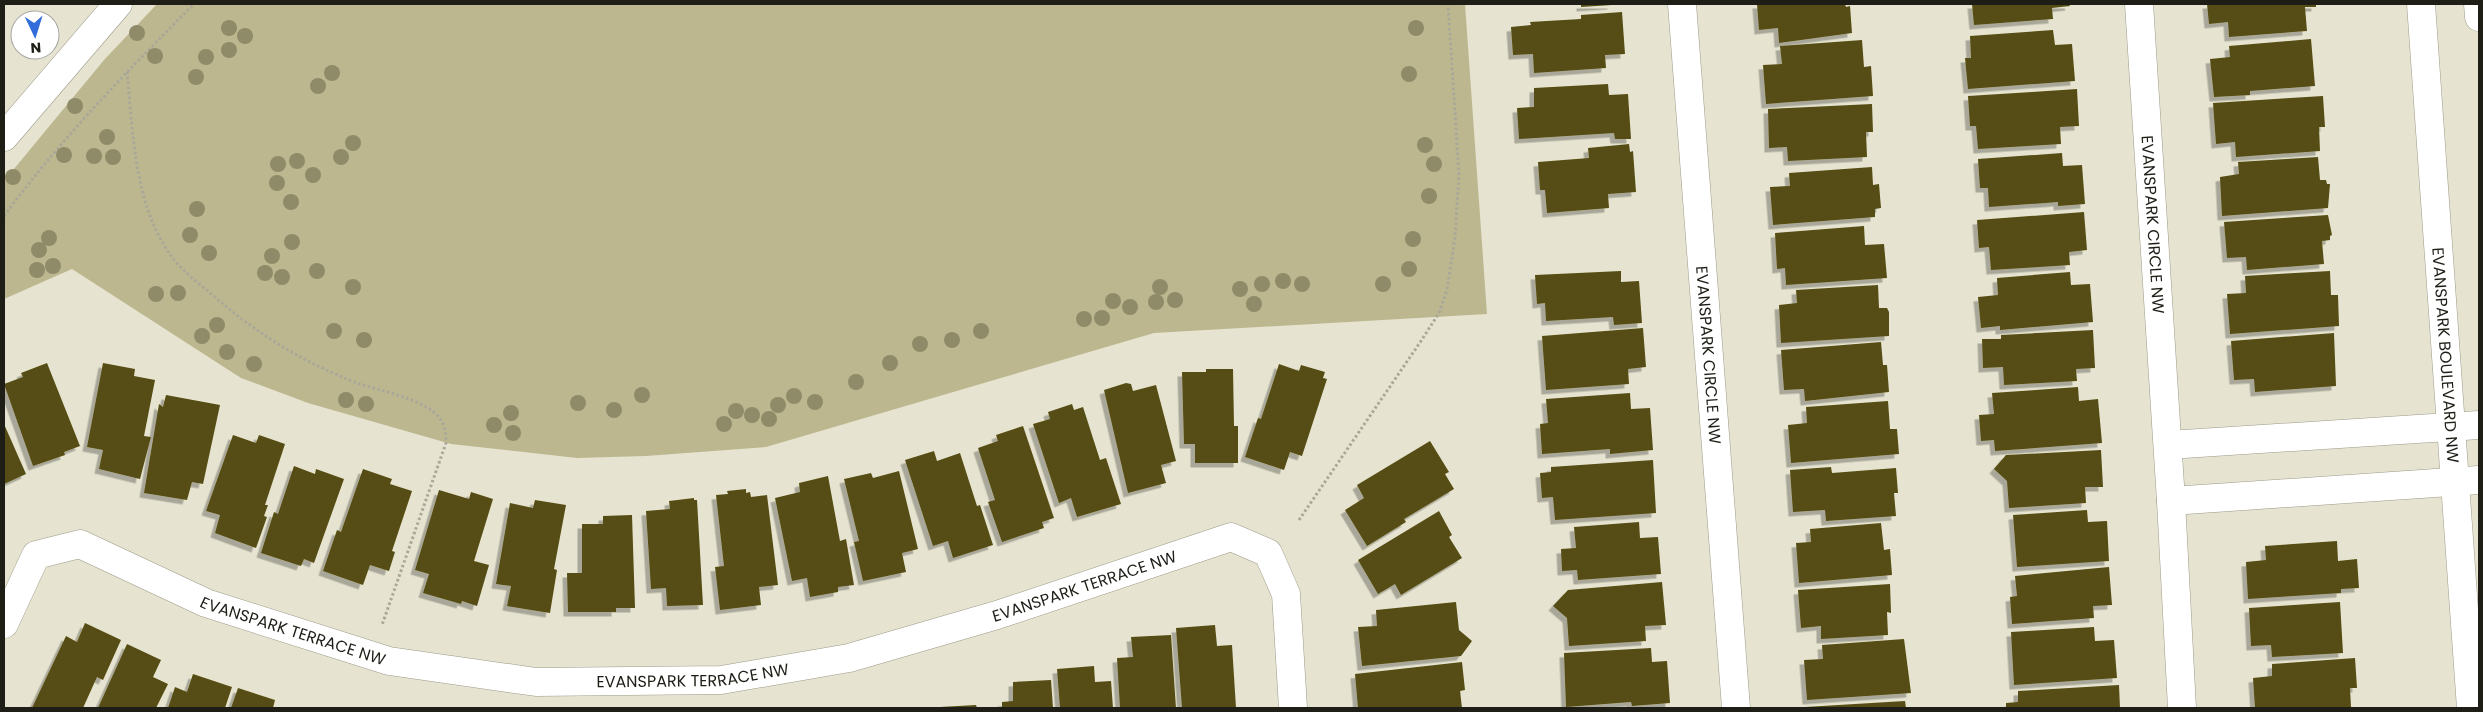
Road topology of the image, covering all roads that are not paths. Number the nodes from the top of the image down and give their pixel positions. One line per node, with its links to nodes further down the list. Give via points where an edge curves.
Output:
1 (118, 4): 7 (street)
2 (1682, 4): 15 (street, EVANSPARK CIRCLE NW)
3 (2139, 4): 10 (street, EVANSPARK CIRCLE NW)
4 (2421, 4): 9 (street, EVANSPARK BOULEVARD NW)
5 (2478, 4): 6 (street)
6 (2479, 17)
7 (4, 137)
8 (2479, 425): 9 (street)
9 (2452, 426): 10 (street); 11 (street, EVANSPARK BOULEVARD NW)
10 (2168, 445): 12 (street, EVANSPARK CIRCLE NW)
11 (2467, 481): 12 (street); 17 (street, EVANSPARK BOULEVARD NW)
12 (2172, 501): 16 (street, EVANSPARK CIRCLE NW)
13 (4, 624): 14 (street, EVANSPARK TERRACE NW, via 36,555 80,544 206,603 389,661 536,682 722,680 849,658 997,614 1231,537 1268,553 1286,594)
14 (1293, 708)
15 (1736, 708)
16 (2182, 708)
17 (2471, 708)

